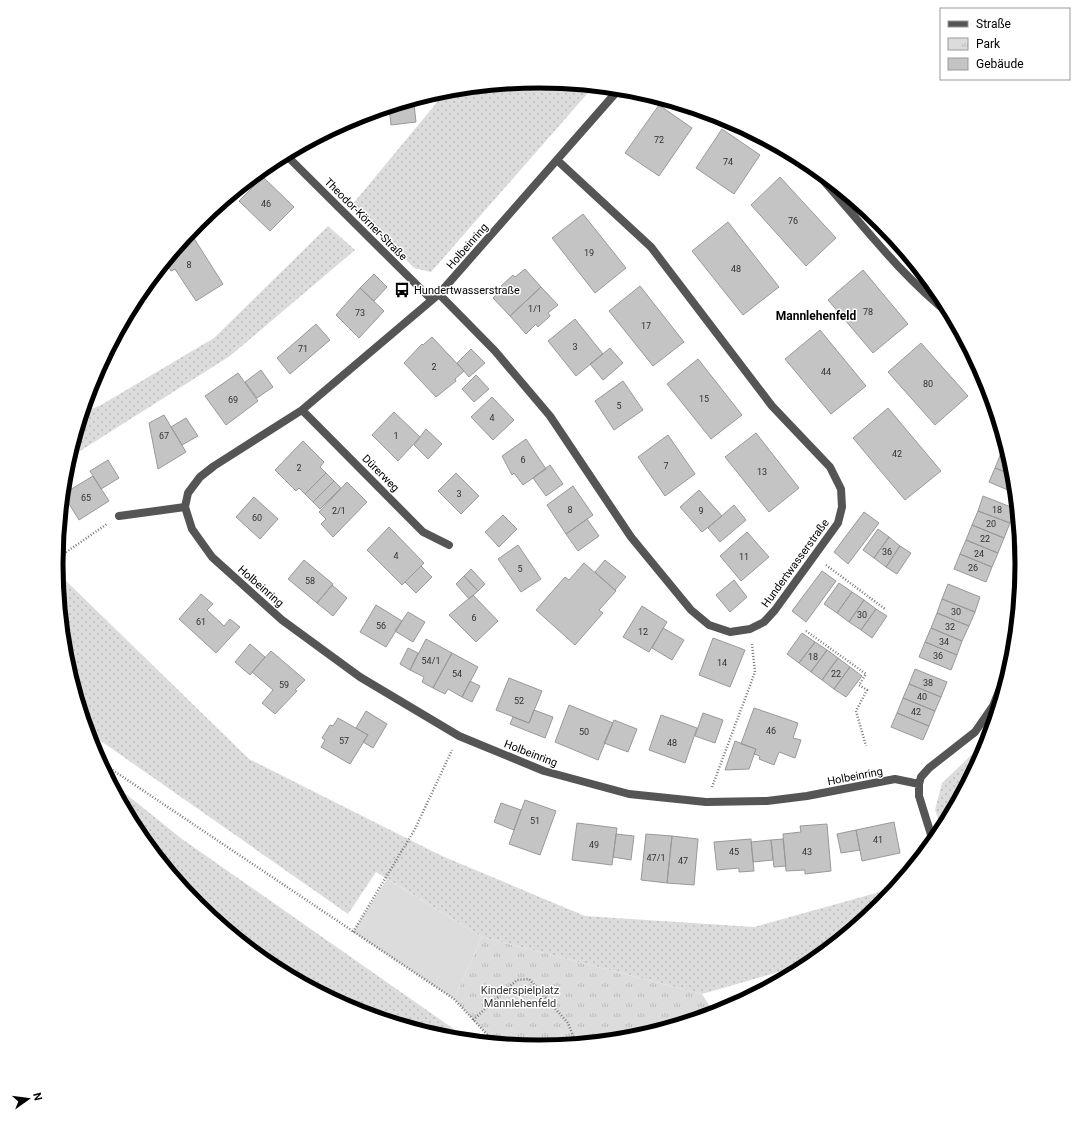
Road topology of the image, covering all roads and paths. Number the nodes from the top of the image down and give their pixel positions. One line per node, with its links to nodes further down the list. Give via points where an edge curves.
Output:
1 (615, 94): 3 (street, Holbeinring)
2 (290, 158): 6 (street, Theodor-Körner-Straße)
3 (557, 160): 5 (street, Holbeinring); 13 (street, Hundertwasserstraße, via 651,247 772,406 830,467 841,488 842,507 838,523)
4 (828, 185): 7 (street, via 899,268)
5 (439, 294): 6 (street, Holbeinring); 15 (street, Hundertwasserstraße, via 495,351 550,416 631,537 691,610 709,625 730,632)
6 (432, 300): 8 (street, Holbeinring)
7 (937, 302)
8 (302, 410): 9 (street, Holbeinring, via 200,477 188,493); 11 (street, Dürerweg, via 423,532)
9 (185, 507): 10 (street); 18 (street, Holbeinring, via 192,529 212,557 282,620 360,677)
10 (119, 516): 12 (path)
11 (449, 545)
12 (63, 554)
13 (814, 556): 14 (path); 15 (street, Hundertwasserstraße, via 775,610 764,622)
14 (885, 609)
15 (750, 629): 22 (path, via 755,672)
16 (806, 631): 19 (path, via 866,674 859,684 867,690 856,711)
17 (994, 703): 21 (street, via 975,732 929,768 921,777)
18 (459, 736): 22 (street, Holbeinring, via 544,771 629,794); 24 (path, via 415,829)
19 (866, 746)
20 (109, 768): 24 (path, via 250,860)
21 (919, 784): 22 (street, Holbeinring, via 894,779 767,801); 23 (street, via 919,796)
22 (706, 802)
23 (931, 834)
24 (353, 932): 25 (path, via 454,999)
25 (473, 1020): 26 (path); 27 (path, via 517,980 529,979 568,1023)
26 (488, 1036)
27 (574, 1038)

